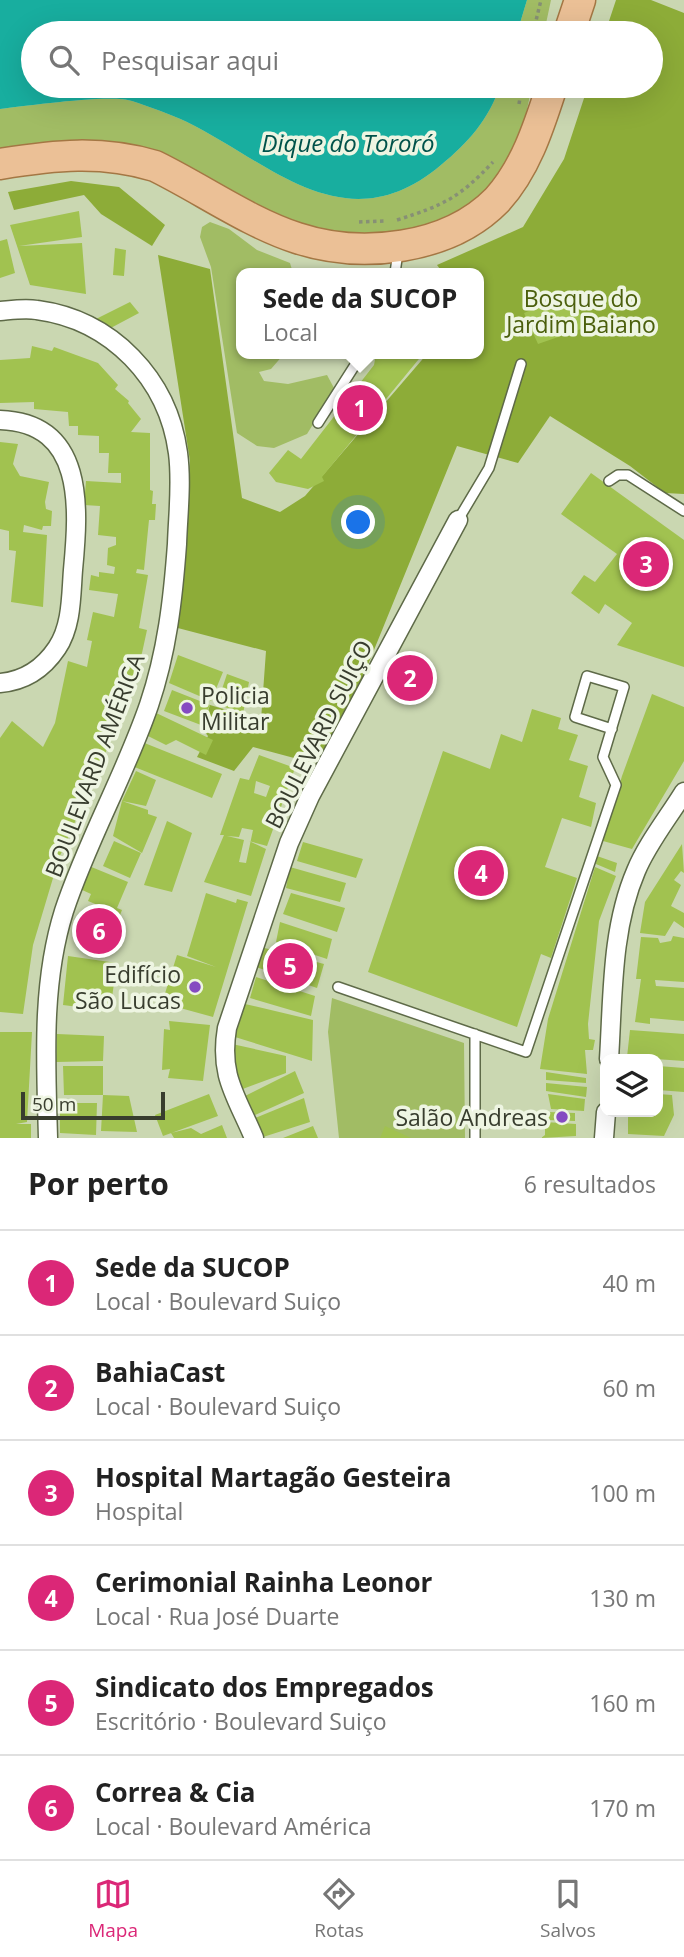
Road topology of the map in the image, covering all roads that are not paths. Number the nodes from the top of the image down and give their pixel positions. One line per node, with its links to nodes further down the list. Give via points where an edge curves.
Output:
1 (580, 0): 2 (main road)
2 (573, 21)
3 (548, 98): 5 (main road, via 529,152 496,200 474,218)
4 (0, 164): 5 (main road, via 104,155 131,159 155,166 296,238)
5 (397, 260)
6 (0, 311): 21 (street, BOULEVARD AMÉRICA, via 35,309 79,320 116,341 150,377 170,416 178,454 174,594 167,640 148,706 64,912 55,954 46,1062)
7 (359, 359): 10 (lane)
8 (521, 364): 13 (lane, via 489,468)
9 (0, 420): 14 (street, via 38,427 67,461 75,482 76,538 70,606 59,646 30,674)
10 (318, 423)
11 (609, 481): 12 (lane, via 628,475)
12 (684, 511)
13 (458, 520): 22 (street, BOULEVARD SUIÇO, via 310,796 289,843 227,1028 222,1054 228,1081)
14 (0, 683)
15 (611, 729): 15 (lane, via 624,687 587,676 575,717); 18 (lane, via 603,757 616,785 526,1052)
16 (684, 792): 19 (street, via 637,869 624,902)
17 (338, 987): 18 (lane)
18 (475, 1034): 23 (lane)
19 (609, 1054)
20 (606, 1117): 24 (street)
21 (48, 1138)
22 (254, 1138)
23 (475, 1138)
24 (604, 1138)

